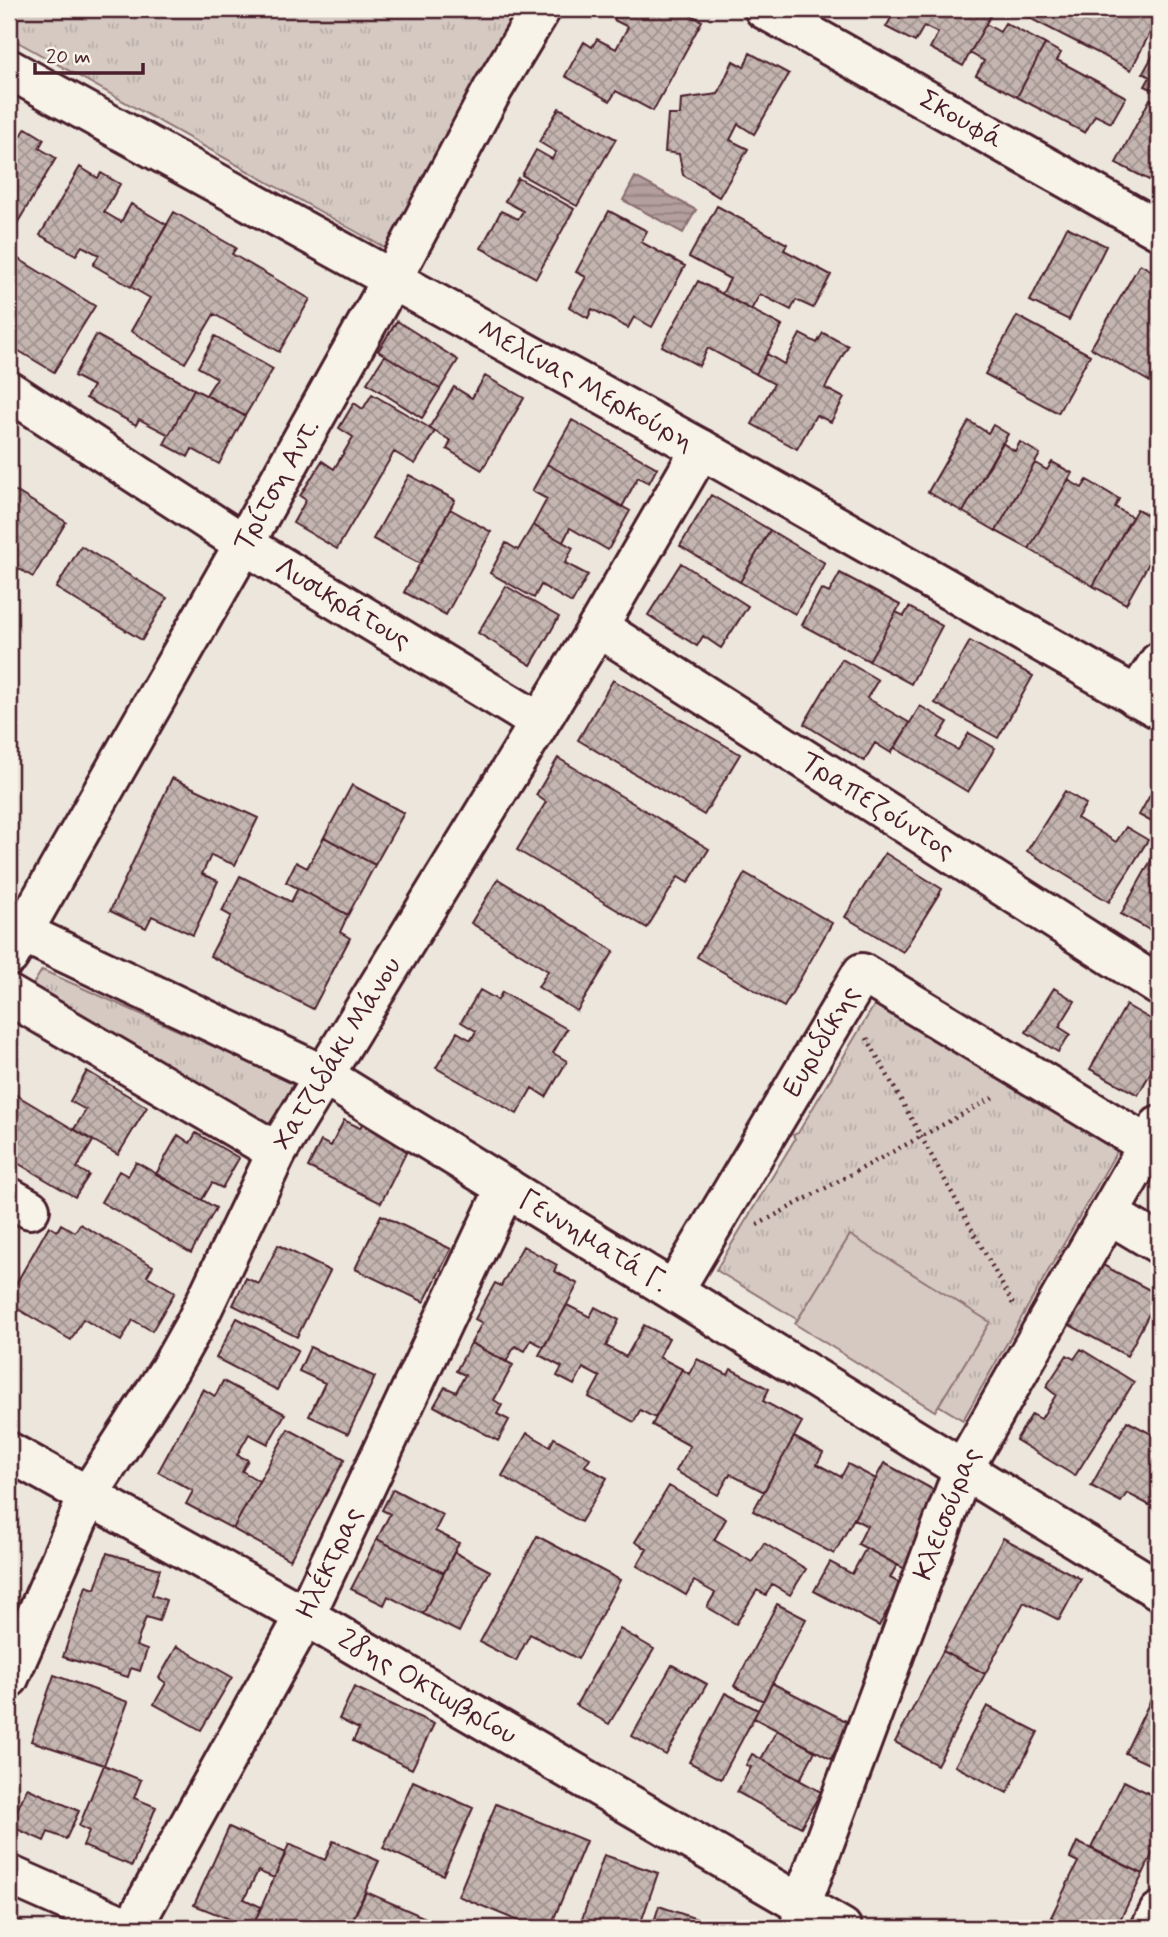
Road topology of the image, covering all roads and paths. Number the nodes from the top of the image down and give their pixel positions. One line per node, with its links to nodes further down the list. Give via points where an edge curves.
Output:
1 (541, 9): 5 (street, Τρίτση Αντ.)
2 (764, 9): 4 (street, Σκουφά)
3 (9, 69): 5 (street, Μελίνας Μερκούρη)
4 (1159, 230)
5 (392, 279): 7 (street, Μελίνας Μερκούρη); 8 (street, Τρίτση Αντ.)
6 (9, 391): 8 (street, Λυσικράτους)
7 (701, 449): 9 (street, Χατζιδάκι Μάνου); 11 (street, Μελίνας Μερκούρη)
8 (244, 544): 12 (street, Λυσικράτους); 13 (street, Τρίτση Αντ.)
9 (598, 627): 12 (street, Χατζιδάκι Μάνου); 14 (street, Τραπεζούντος)
10 (1159, 662): 11 (street)
11 (1148, 703)
12 (539, 722): 16 (street, Χατζιδάκι Μάνου)
13 (13, 938): 16 (street, Γεννηματά Γ.)
14 (1159, 986)
15 (9, 995): 21 (street)
16 (323, 1075): 21 (street, Χατζιδάκι Μάνου); 22 (street, Γεννηματά Γ.)
17 (1034, 1076): 19 (street, Ευριδίκης); 20 (path); 26 (street, Ευριδίκης, via 862,973)
18 (891, 1083): 20 (path)
19 (1154, 1136): 23 (street, Κλεισούρας)
20 (921, 1137): 24 (path); 27 (path)
21 (278, 1152): 30 (street, Χατζιδάκι Μάνου, via 189,1334)
22 (506, 1187): 26 (street, Γεννηματά Γ.); 32 (street, Ηλέκτρας)
23 (1109, 1214): 25 (street); 27 (street, Κλεισούρας)
24 (752, 1227)
25 (1159, 1244)
26 (674, 1290): 29 (street, Γεννηματά Γ.)
27 (1035, 1344): 29 (street, Κλεισούρας)
28 (9, 1452): 30 (street, 28ης Οκτωβρίου)
29 (964, 1467): 31 (street, Γεννηματά Γ.); 36 (street, Κλεισούρας)
30 (89, 1494): 32 (street, 28ης Οκτωβρίου); 33 (street, Χατζιδάκι Μάνου)
31 (1159, 1590)
32 (305, 1616): 36 (street, 28ης Οκτωβρίου); 37 (street, Ηλέκτρας)
33 (11, 1665)
34 (9, 1875): 37 (street)
35 (1159, 1912): 39 (street)
36 (802, 1917): 38 (street, 28ης Οκτωβρίου)
37 (130, 1928)
38 (842, 1928)
39 (1151, 1928)

